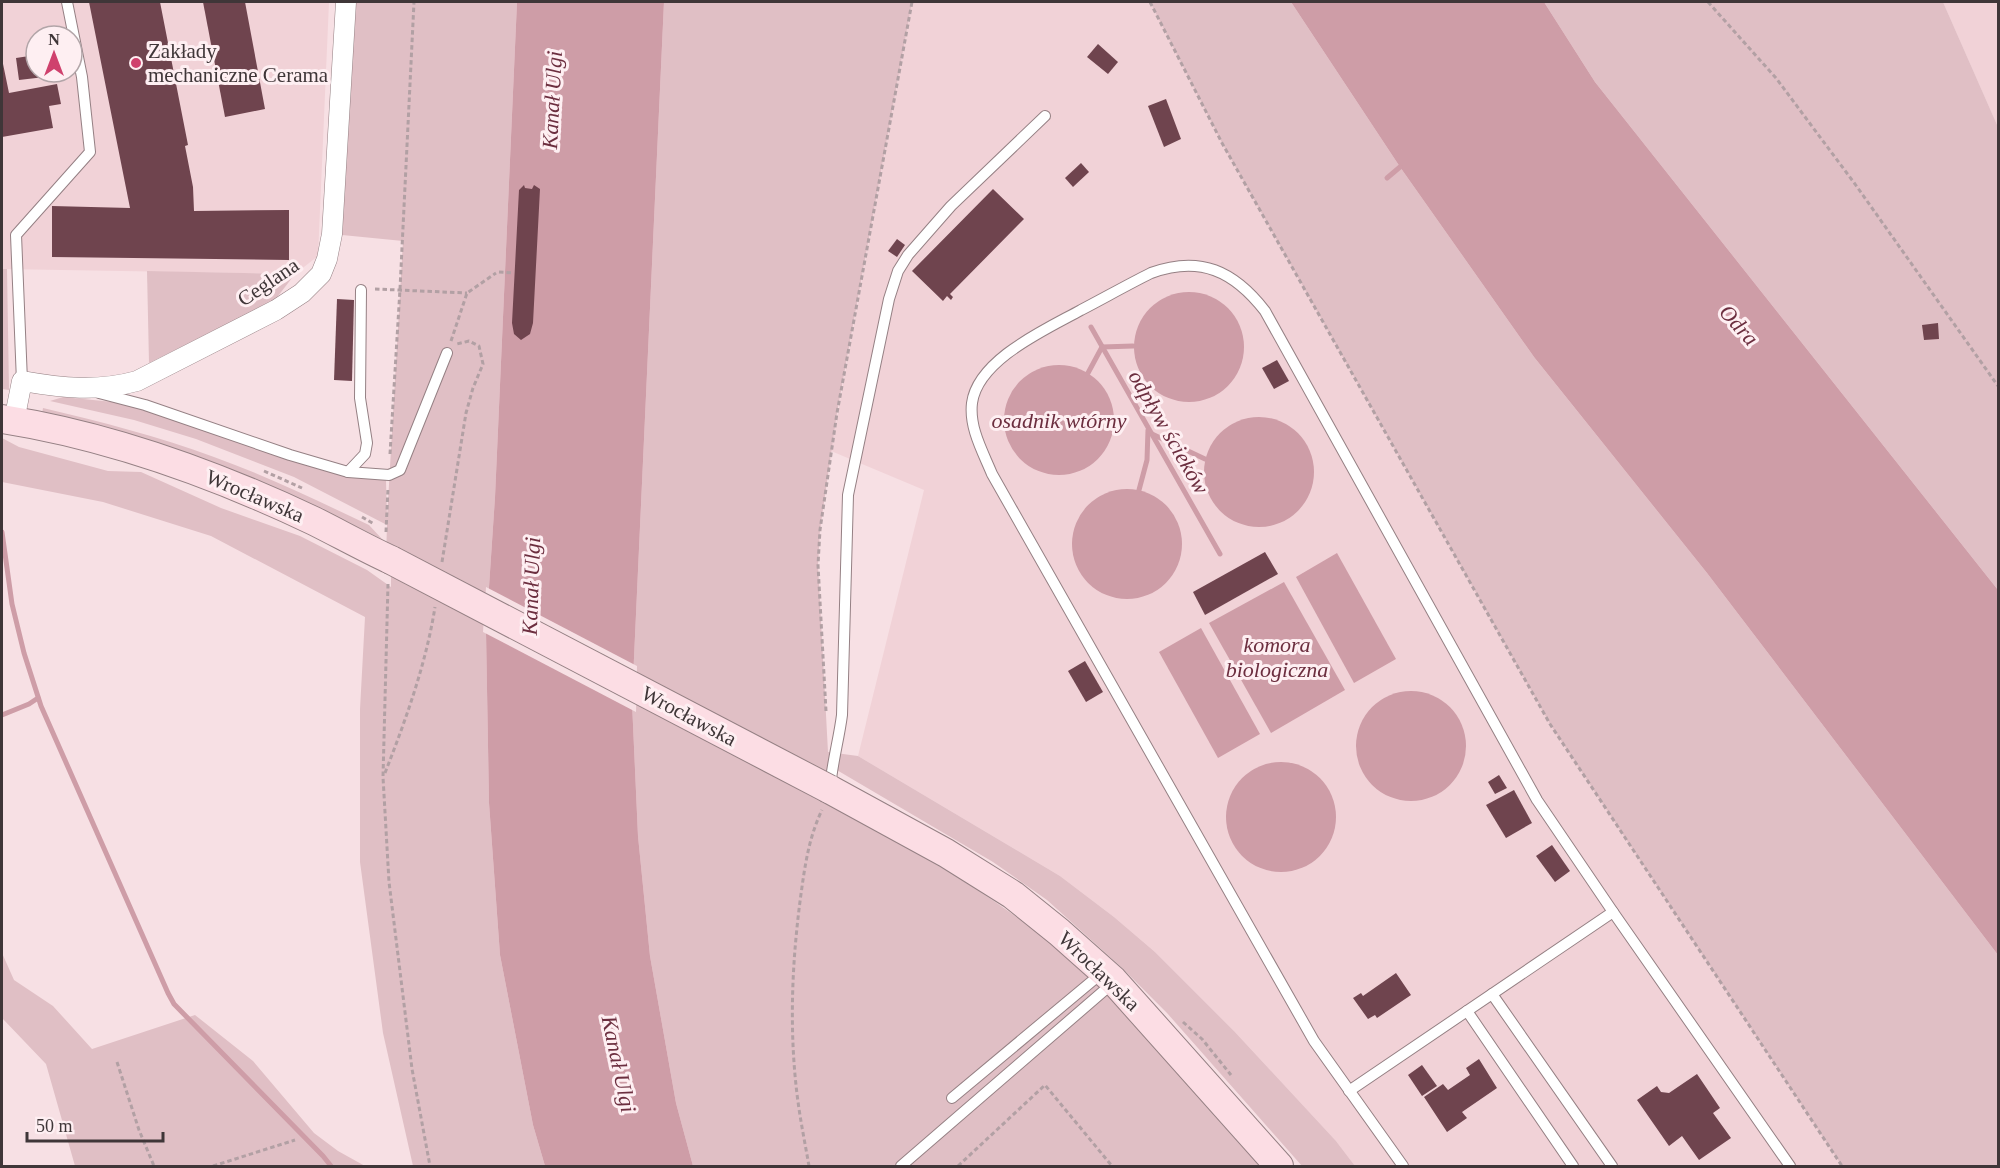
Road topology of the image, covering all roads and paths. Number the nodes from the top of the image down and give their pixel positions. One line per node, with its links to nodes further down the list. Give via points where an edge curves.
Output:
1 (67, 2): 13 (lane, via 82,76 90,152 16,235)
2 (346, 2): 15 (street, Ceglana, via 332,234 321,274 276,310 137,381)
3 (414, 2): 9 (path)
4 (912, 2): 22 (path, via 837,413 820,530 818,565)
5 (1150, 2): 45 (path, via 1228,153 1550,724)
6 (1708, 2): 14 (path, via 1776,78)
7 (1045, 116): 24 (lane, via 951,206 908,255 895,280 848,495 842,714)
8 (514, 273): 11 (path, via 497,272)
9 (400, 289): 10 (path); 11 (path); 18 (path)
10 (361, 290): 17 (lane, via 360,398 367,443 365,454)
11 (467, 293): 12 (path)
12 (447, 353): 18 (lane, via 400,470); 20 (path, via 457,344 469,341 479,346 483,363 466,413)
13 (22, 381): 15 (street, Ceglana); 16 (street)
14 (1998, 386)
15 (82, 389): 17 (lane, via 145,405)
16 (8, 420): 19 (main road, Wrocławska, via 110,442 167,460 312,520)
17 (348, 471): 18 (lane)
18 (389, 476): 19 (path)
19 (388, 559): 23 (path); 24 (main road, Wrocławska, bridge)
20 (441, 570)
21 (435, 605): 23 (path, via 405,721)
22 (826, 721)
23 (383, 777): 35 (path, via 397,956 411,1069)
24 (828, 795): 26 (main road, Wrocławska, via 946,853 1013,895); 36 (path, via 807,856 794,976 797,1095)
25 (1613, 912): 27 (lane); 30 (lane, via 1537,800 1271,321 1253,296 1211,268 1168,267 1150,273 1017,346 988,371 972,403 977,439 992,474 1277,979); 44 (lane)
26 (1109, 977): 31 (lane); 37 (lane); 40 (main road, Wrocławska)
27 (1492, 994): 28 (lane); 43 (lane)
28 (1467, 1011): 30 (lane); 42 (lane)
29 (117, 1062): 33 (path)
30 (1349, 1091): 41 (lane)
31 (952, 1098)
32 (295, 1140): 34 (path)
33 (154, 1167)
34 (213, 1167)
35 (430, 1167)
36 (809, 1167)
37 (901, 1167)
38 (958, 1167): 39 (path, via 1046,1085)
39 (1112, 1167)
40 (1280, 1167)
41 (1403, 1167)
42 (1573, 1167)
43 (1612, 1167)
44 (1790, 1167)
45 (1842, 1167)

